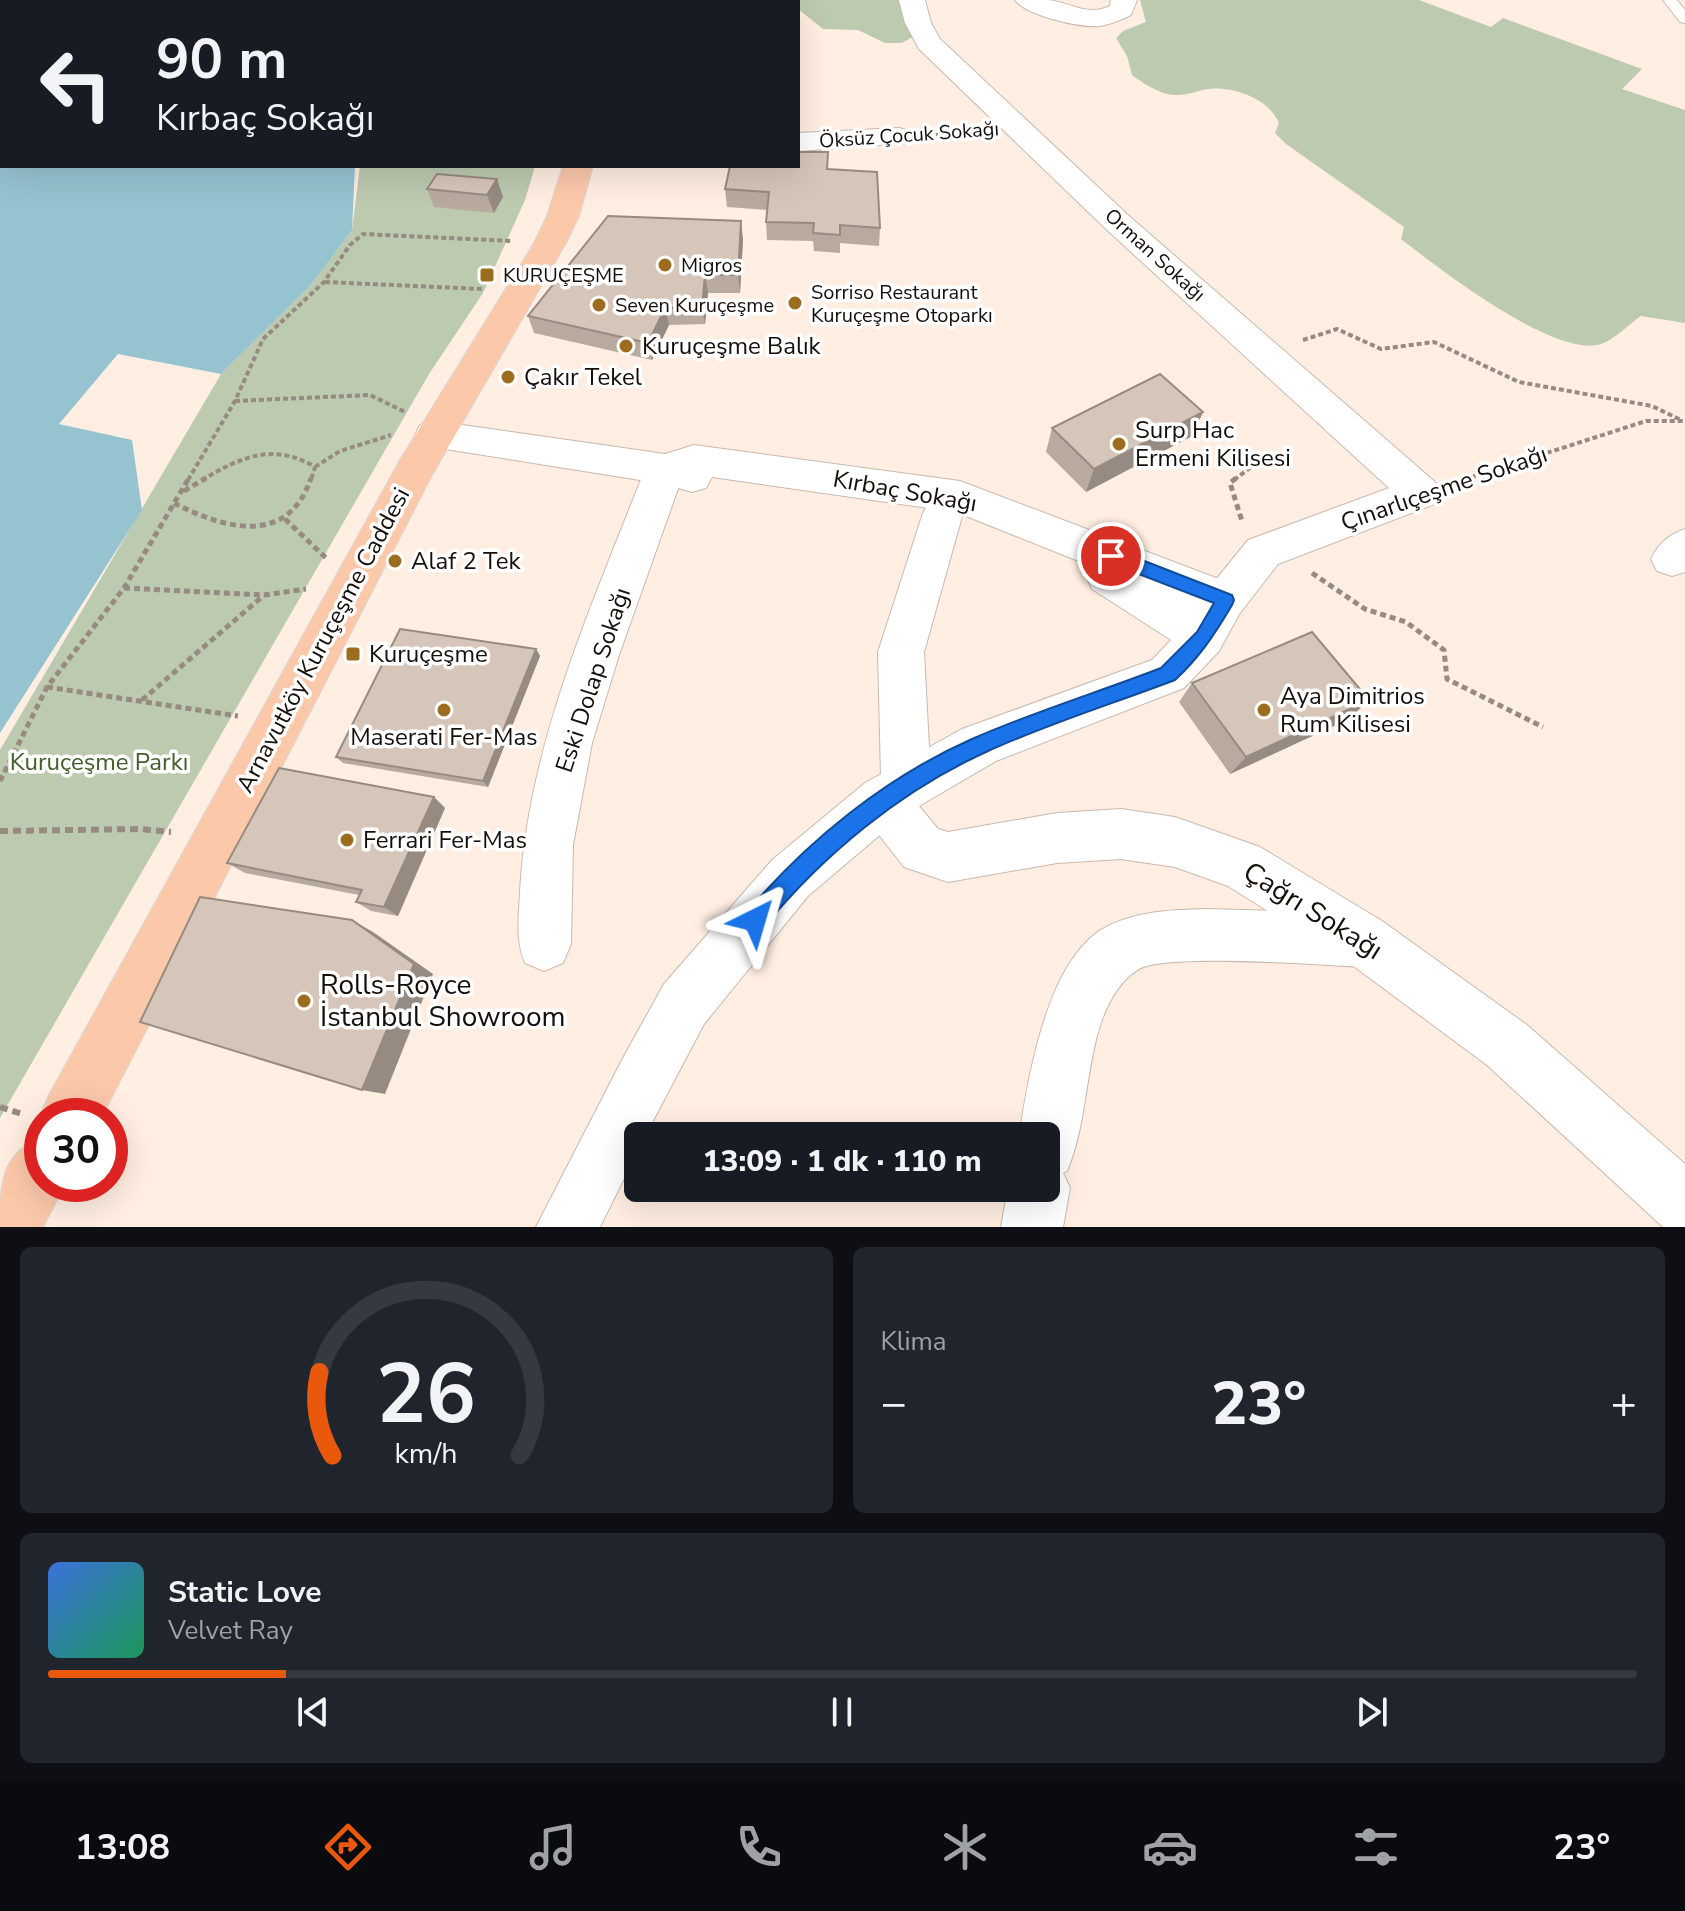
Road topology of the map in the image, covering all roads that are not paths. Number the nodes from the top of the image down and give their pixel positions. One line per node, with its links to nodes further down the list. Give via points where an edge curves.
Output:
1 (912, 0): 11 (street, Orman Sokağı, via 929,43 1118,223)
2 (1028, 0): 3 (street, via 1091,19 1112,16 1122,10)
3 (1124, 0)
4 (1670, 0): 5 (lane)
5 (1685, 19)
6 (899, 137): 7 (street, Öksüz Çocuk Sokağı)
7 (800, 142)
8 (577, 168): 9 (main road, Arnavutköy Kuruçeşme Caddesi, via 550,243)
9 (434, 435): 10 (street, Kırbaç Sokağı); 17 (main road, Arnavutköy Kuruçeşme Caddesi)
10 (665, 469): 12 (street, Kırbaç Sokağı, via 730,483); 16 (street, Eski Dolap Sokağı, via 568,743 548,845)
11 (1421, 493): 13 (street, Çınarlıçeşme Sokağı, via 1265,554)
12 (924, 502): 13 (street, Kırbaç Sokağı); 14 (street, via 901,652)
13 (1214, 619): 14 (street, via 1168,674 979,745)
14 (894, 793): 15 (street, Çağrı Sokağı, via 922,849 948,857 1108,834 1175,842 1242,865); 23 (street, via 790,878 684,1004)
15 (1363, 940): 18 (street, via 1179,937 1128,945 1104,963 1083,994); 21 (street, Çağrı Sokağı, via 1507,1045)
16 (544, 944)
17 (80, 1098)
18 (1051, 1122)
19 (24, 1201): 22 (main road)
20 (1036, 1202): 24 (street)
21 (1685, 1205)
22 (10, 1227)
23 (567, 1227)
24 (1032, 1227)

